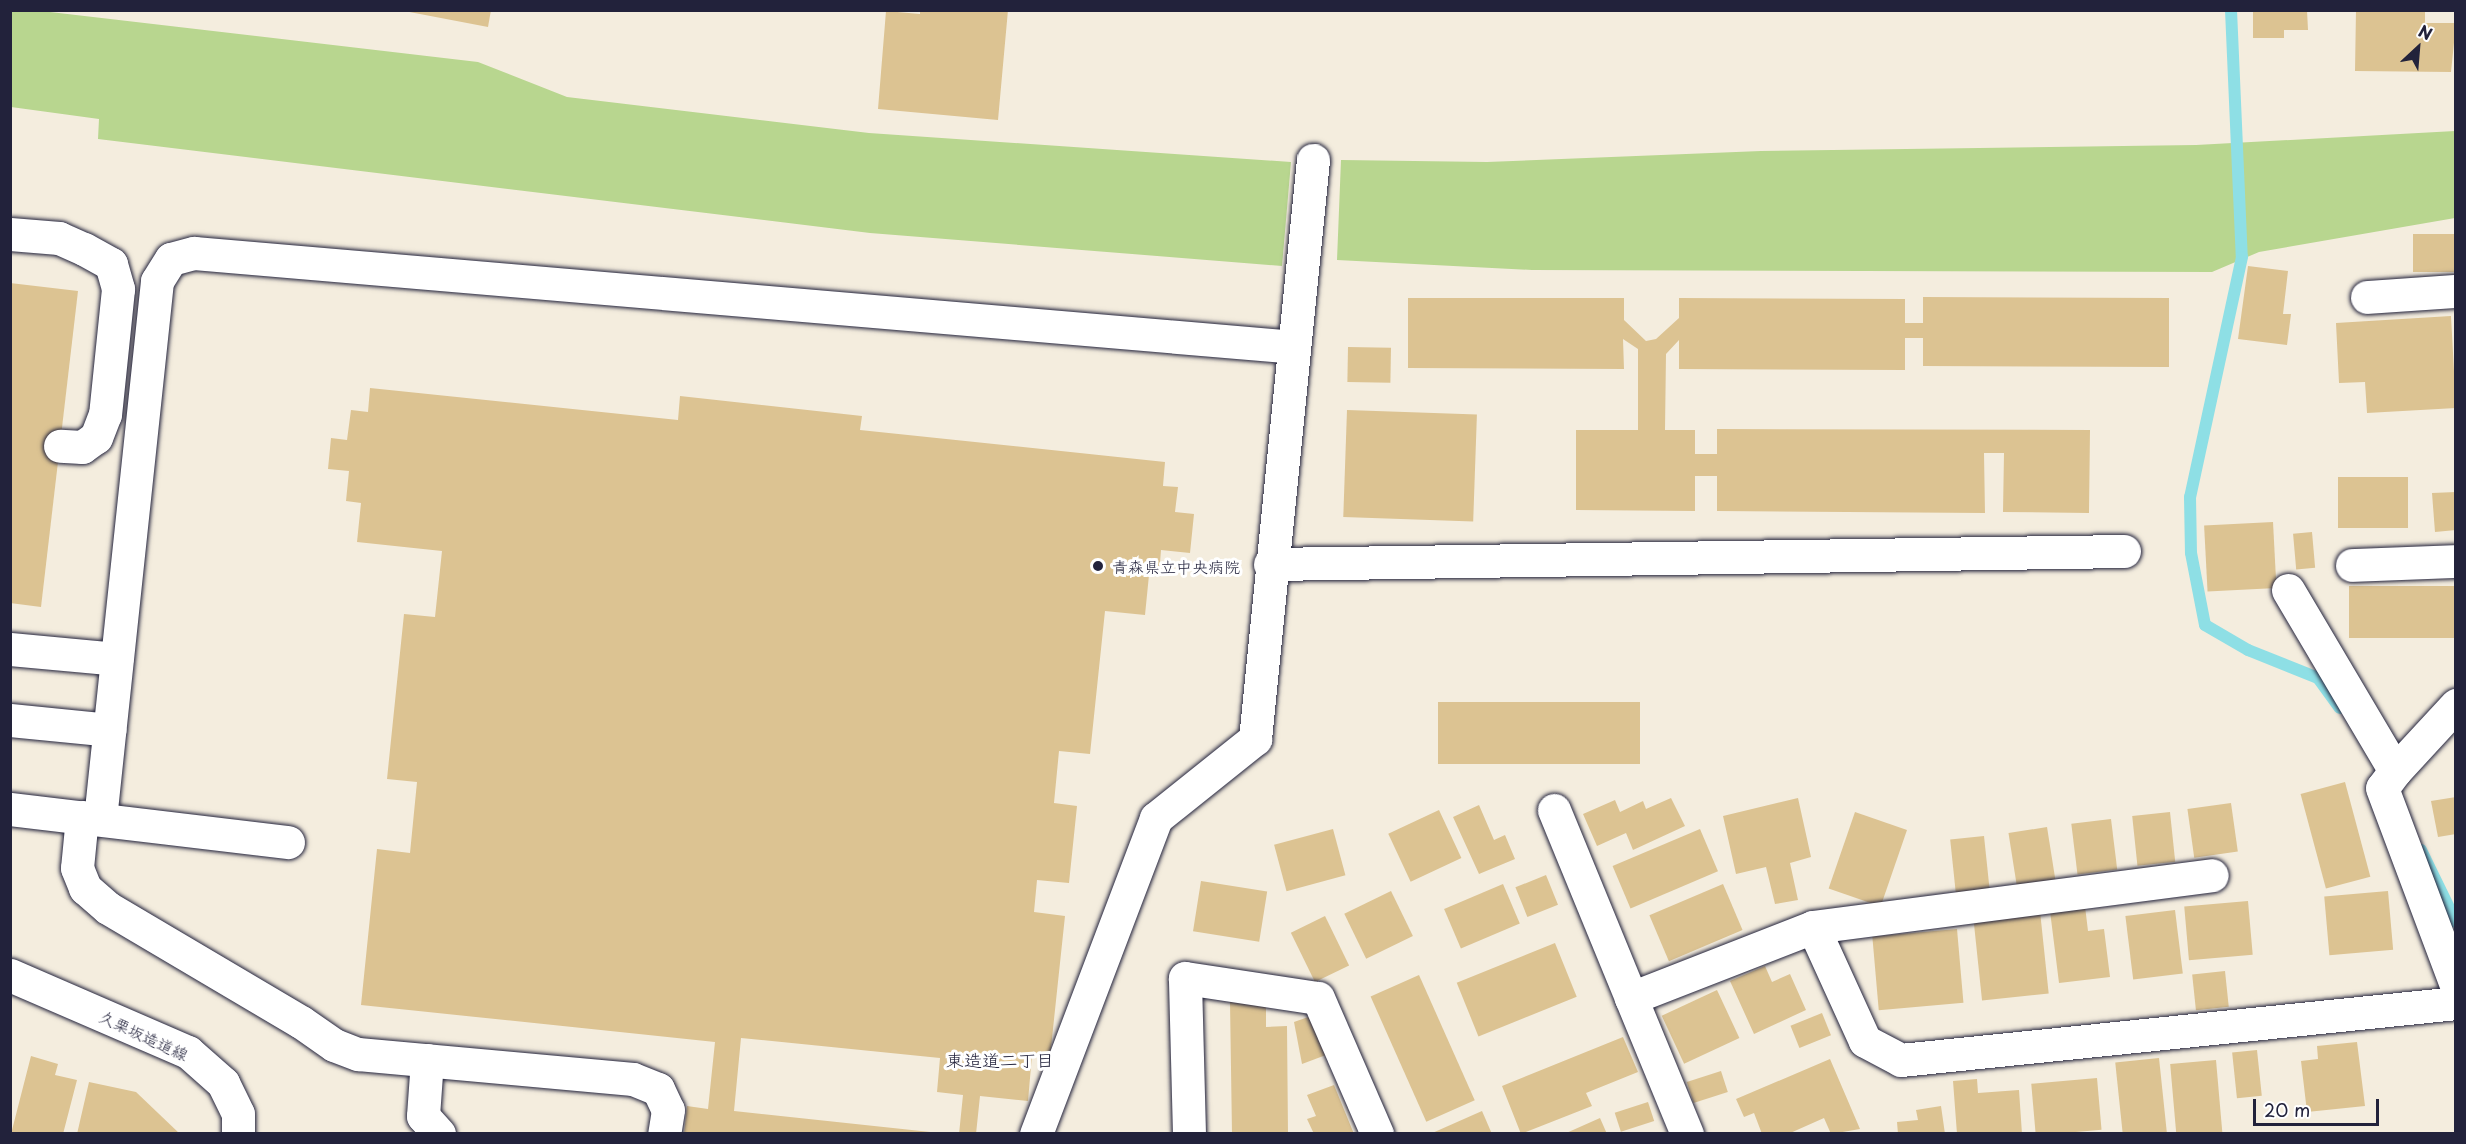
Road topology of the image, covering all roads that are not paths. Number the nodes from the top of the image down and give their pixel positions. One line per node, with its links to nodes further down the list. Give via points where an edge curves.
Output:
1 (1313, 160): 5 (street)
2 (10, 234): 6 (street, via 59,238 84,249 111,264 118,289 105,414 96,437 82,447)
3 (2456, 291): 4 (street)
4 (2367, 297)
5 (1294, 347): 9 (street); 13 (street, via 194,253 171,259 157,281)
6 (60, 446)
7 (2124, 551): 9 (street)
8 (2456, 561): 10 (street)
9 (1270, 564): 32 (street, via 1255,739 1155,819)
10 (2352, 565)
11 (2288, 590): 17 (street)
12 (10, 649): 13 (street)
13 (117, 659): 16 (street)
14 (2456, 705): 17 (street)
15 (10, 720): 16 (street)
16 (110, 730): 20 (street)
17 (2389, 779): 25 (street)
18 (10, 809): 20 (street)
19 (1554, 810): 26 (street)
20 (91, 818): 21 (street); 28 (street, via 77,868 85,888 108,908 334,1045 358,1054)
21 (288, 842)
22 (2212, 875): 23 (street)
23 (1813, 927): 26 (street); 27 (street, via 1864,1041 1901,1060)
24 (10, 975): 29 (street, 久栗坂造道線, via 188,1052 223,1083 238,1114)
25 (2456, 985)
26 (1631, 998): 35 (street)
27 (2456, 1003)
28 (427, 1060): 30 (street, via 423,1116); 31 (street, via 633,1079 658,1089 668,1110)
29 (238, 1134)
30 (439, 1134)
31 (664, 1134)
32 (1036, 1134)
33 (1189, 1134): 34 (street, via 1185,978 1318,998)
34 (1377, 1134)
35 (1687, 1134)

